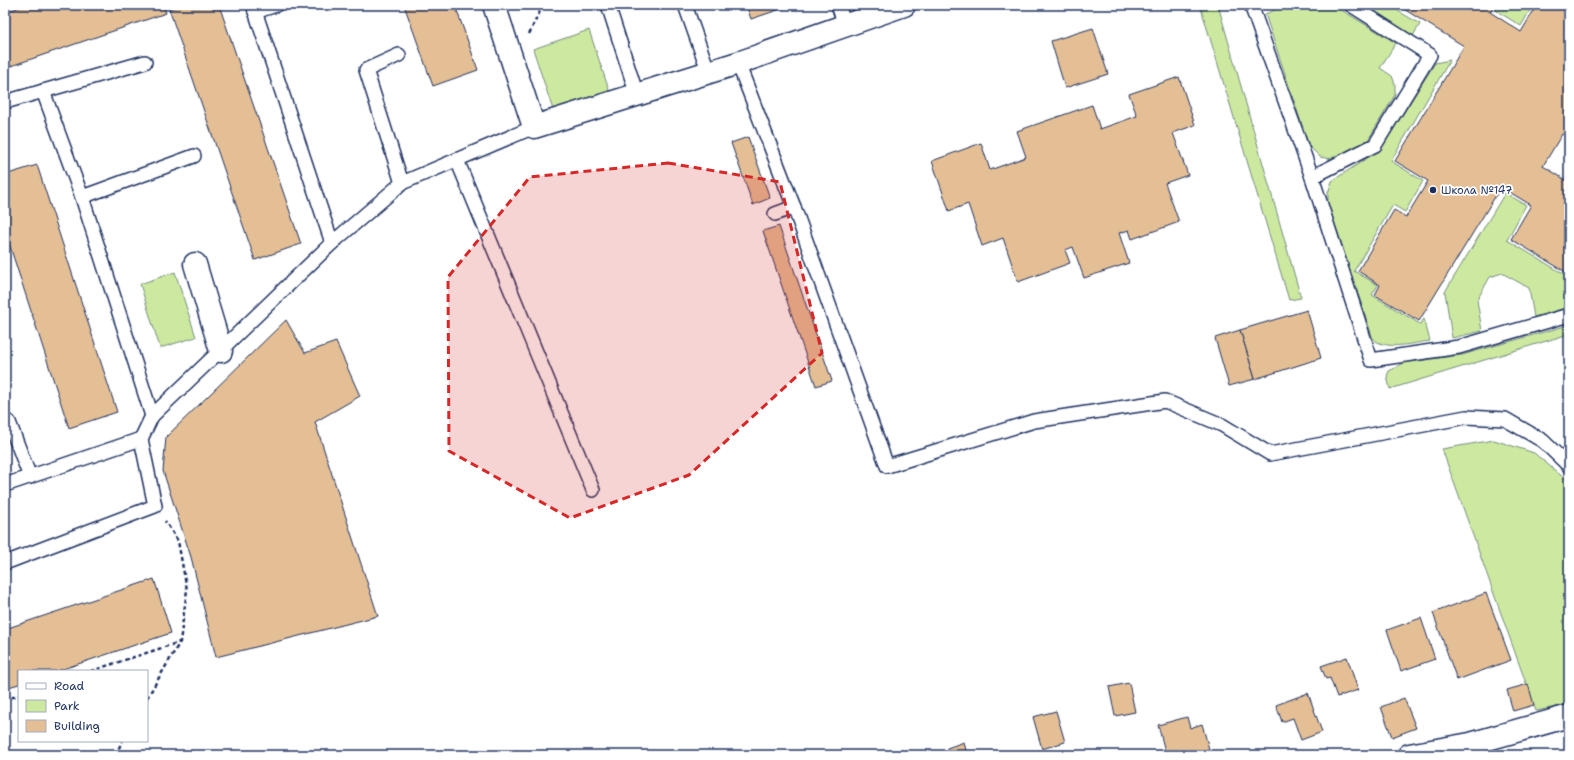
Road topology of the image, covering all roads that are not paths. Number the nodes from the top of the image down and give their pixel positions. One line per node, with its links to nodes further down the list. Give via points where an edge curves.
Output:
1 (276, 5): 8 (lane)
2 (494, 5): 17 (street)
3 (608, 5): 15 (lane)
4 (685, 5): 13 (lane)
5 (904, 5): 9 (street)
6 (1251, 5): 20 (lane)
7 (1351, 5): 20 (lane, via 1430,54 1375,145)
8 (254, 9): 25 (lane)
9 (842, 15): 12 (street)
10 (399, 55): 21 (lane, via 366,70)
11 (145, 62): 14 (lane)
12 (738, 63): 13 (street); 23 (lane)
13 (709, 73): 15 (street)
14 (43, 91): 16 (lane); 22 (lane)
15 (637, 95): 17 (street)
16 (5, 102)
17 (534, 127): 19 (lane)
18 (194, 156): 22 (lane)
19 (457, 160): 21 (lane); 35 (lane)
20 (1312, 177): 27 (lane, via 1371,360 1458,347)
21 (402, 183): 25 (lane)
22 (82, 197): 29 (lane)
23 (794, 207): 24 (lane); 32 (lane, via 886,466 1034,421 1165,402 1222,425 1270,454 1466,418 1505,419 1543,441)
24 (775, 214)
25 (332, 243): 28 (lane)
26 (195, 264): 28 (street)
27 (1569, 315)
28 (220, 351): 29 (lane)
29 (152, 416): 31 (lane)
30 (9, 422): 33 (lane)
31 (141, 439): 33 (lane); 36 (lane, via 155,506)
32 (1569, 466)
33 (30, 476): 34 (lane)
34 (5, 485)
35 (593, 490)
36 (5, 563)
37 (1569, 716): 38 (street, via 1470,744)
38 (1409, 755)

